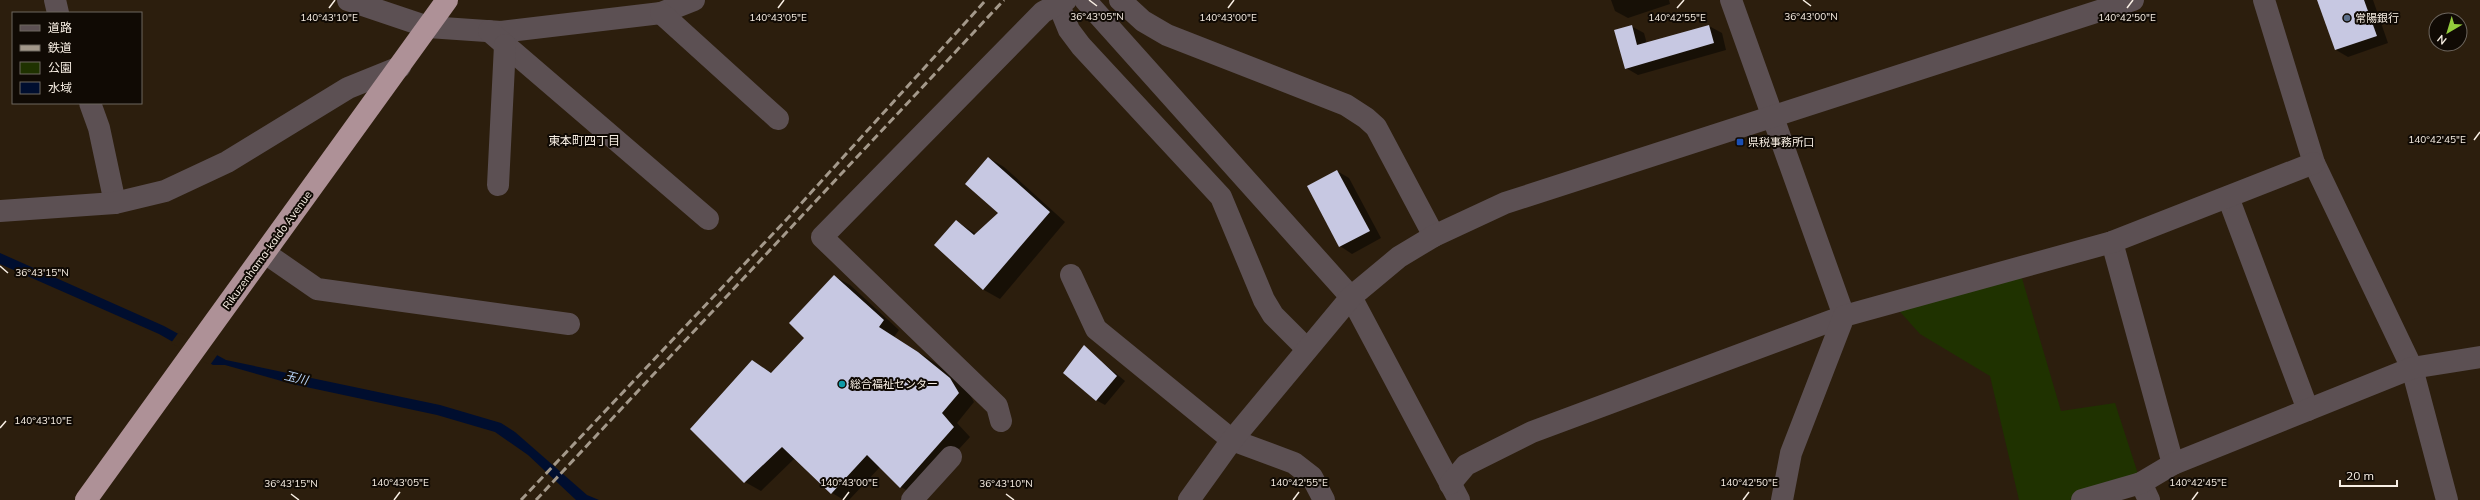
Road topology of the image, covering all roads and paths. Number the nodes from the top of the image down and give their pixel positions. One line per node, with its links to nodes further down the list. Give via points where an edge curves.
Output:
1 (55, 0): 11 (street)
2 (348, 0): 13 (street)
3 (447, 0): 13 (highway, Rikuzenhama-kaido Avenue)
4 (694, 0): 12 (street)
5 (1085, 0): 29 (street)
6 (1120, 0): 25 (street, via 1143,21 1168,35 1346,105 1366,118 1376,127)
7 (1731, 0): 17 (street)
8 (2133, 0): 17 (street)
9 (2264, 0): 19 (street)
10 (1062, 1): 32 (street, via 1069,30 1081,46 1221,197 1264,300 1273,315); 36 (street, via 1043,12 822,238 997,406)
11 (58, 12)
12 (661, 13): 14 (street, via 502,32); 18 (street)
13 (428, 27): 14 (street); 15 (highway, Rikuzenhama-kaido Avenue)
14 (497, 38): 20 (street); 24 (street)
15 (400, 67): 22 (street, via 348,88 227,162 165,191); 27 (highway, Rikuzenhama-kaido Avenue)
16 (90, 104): 22 (street, via 99,128)
17 (1774, 116): 25 (street, via 1505,203); 30 (street)
18 (778, 119)
19 (2314, 163): 21 (street); 34 (street)
20 (498, 185)
21 (2228, 197): 26 (street); 35 (street)
22 (115, 202): 23 (street)
23 (0, 211)
24 (708, 219)
25 (1434, 236): 29 (street, via 1399,257)
26 (2112, 242): 30 (street); 39 (street)
27 (265, 253): 31 (street, via 317,289); 42 (highway, Rikuzenhama-kaido Avenue)
28 (1071, 275): 37 (street, via 1096,329)
29 (1351, 297): 32 (street); 40 (street)
30 (1844, 316): 40 (street, via 1532,432 1466,464); 46 (street, via 1791,453)
31 (569, 324)
32 (1307, 349): 37 (street)
33 (2480, 357): 34 (street)
34 (2412, 368): 35 (street); 48 (street)
35 (2308, 410): 39 (street)
36 (1001, 420)
37 (1232, 440): 44 (street); 45 (street, via 1294,463 1312,477)
38 (952, 457): 43 (street)
39 (2173, 464): 41 (street)
40 (1454, 492)
41 (2145, 492): 47 (street)
42 (86, 500)
43 (912, 500)
44 (1189, 500)
45 (1324, 500)
46 (1782, 500)
47 (2082, 500)
48 (2447, 500)

